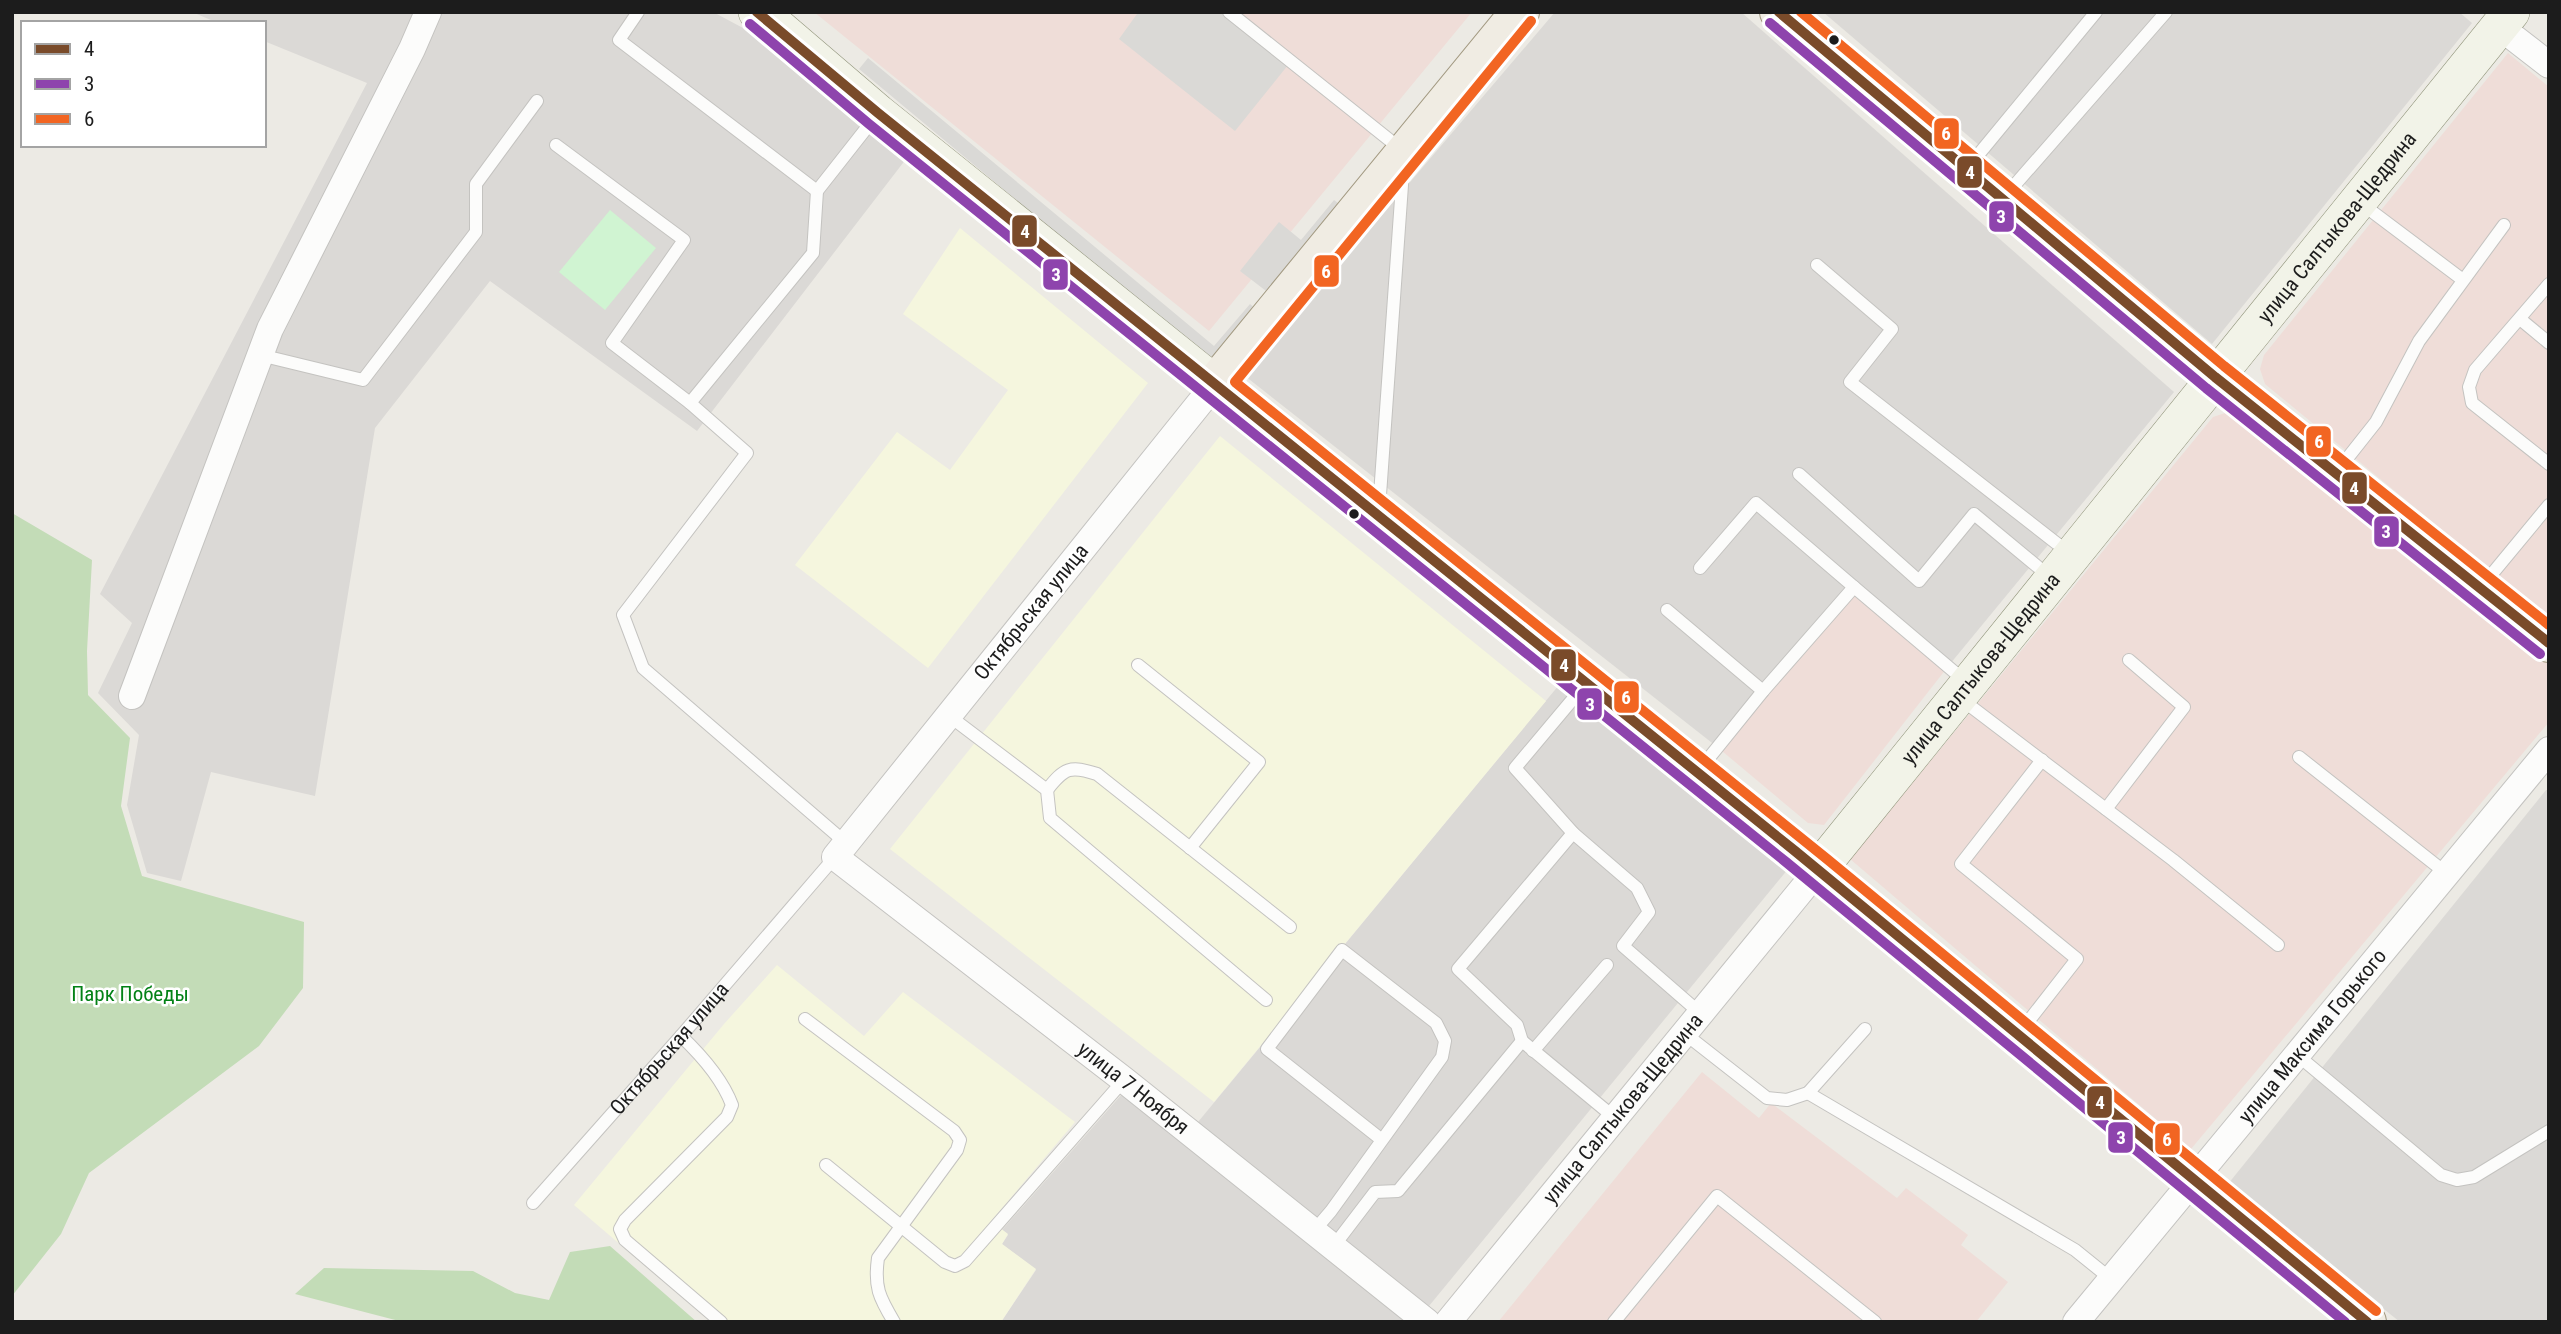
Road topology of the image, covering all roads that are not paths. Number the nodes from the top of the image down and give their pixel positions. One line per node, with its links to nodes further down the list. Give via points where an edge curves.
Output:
1 (428, 12): 25 (street)
2 (638, 12): 16 (lane, via 619,40)
3 (757, 12): 12 (street)
4 (1229, 12): 14 (lane)
5 (1520, 12): 14 (main road, Октябрьская улица)
6 (1779, 12): 15 (main road)
7 (2096, 12): 15 (lane)
8 (2166, 12): 17 (lane)
9 (2505, 20): 10 (street); 18 (street, улица Салтыкова-Щедрина)
10 (2549, 65)
11 (537, 101): 25 (lane, via 476,184 476,232 363,380)
12 (878, 113): 16 (lane); 27 (street)
13 (556, 145): 28 (lane, via 684,240 612,343)
14 (1405, 153): 27 (main road, Октябрьская улица); 33 (lane)
15 (1967, 167): 17 (main road)
16 (817, 191): 28 (lane, via 813,253)
17 (2004, 198): 26 (main road)
18 (2359, 201): 21 (lane); 26 (street, улица Салтыкова-Щедрина)
19 (2504, 225): 21 (lane)
20 (1817, 265): 34 (lane, via 1892,330 1850,382)
21 (2463, 280): 30 (lane, via 2419,341 2376,422)
22 (2549, 284): 23 (lane)
23 (2520, 319): 24 (lane); 29 (lane, via 2475,370 2469,387 2472,403)
24 (2549, 343)
25 (260, 355): 45 (street)
26 (2215, 377): 30 (main road); 34 (street, улица Салтыкова-Щедрина)
27 (1214, 384): 33 (main road); 46 (street, Октябрьская улица)
28 (690, 403): 55 (lane, via 747,453 623,615 643,668)
29 (2549, 464)
30 (2336, 472): 37 (main road)
31 (1800, 474): 34 (lane, via 1919,581 1974,514)
32 (2549, 505): 37 (lane)
33 (1379, 516): 42 (main road)
34 (2062, 567): 43 (street, улица Салтыкова-Щедрина)
35 (1700, 568): 36 (lane, via 1756,503)
36 (1854, 587): 43 (lane); 44 (lane)
37 (2481, 587): 39 (main road)
38 (1667, 610): 44 (lane)
39 (2549, 643)
40 (2129, 660): 52 (lane, via 2184,707)
41 (1138, 665): 54 (lane, via 1259,762)
42 (1586, 683): 50 (main road); 53 (lane, via 1515,768)
43 (1963, 690): 49 (lane); 56 (street, улица Салтыкова-Щедрина)
44 (1763, 691): 50 (lane)
45 (132, 696)
46 (948, 715): 51 (lane); 55 (street, Октябрьская улица)
47 (2549, 750): 57 (street, улица Максима Горького)
48 (2299, 757): 57 (lane)
49 (2042, 760): 52 (lane); 65 (lane, via 1961,864 2077,959)
50 (1698, 773): 56 (main road)
51 (1047, 790): 54 (lane, via 1061,772 1079,768 1097,774); 61 (lane, via 1050,818)
52 (2106, 809): 59 (lane)
53 (1573, 833): 63 (lane, via 1636,888 1649,912 1623,946); 67 (lane, via 1458,969 1517,1025)
54 (1190, 848): 58 (lane)
55 (840, 850): 66 (lane, Октябрьская улица); 70 (street, улица 7 Ноября)
56 (1818, 870): 63 (street, улица Салтыкова-Щедрина); 65 (main road)
57 (2446, 873): 69 (street, улица Максима Горького)
58 (1290, 927)
59 (2278, 946)
60 (1607, 965): 68 (lane)
61 (1266, 1000)
62 (805, 1019): 78 (lane, via 960,1140)
63 (1692, 1023): 71 (lane, via 1767,1098 1787,1100); 72 (street, улица Салтыкова-Щедрина)
64 (1865, 1029): 71 (lane)
65 (2018, 1035): 76 (main road)
66 (681, 1036): 77 (lane, Октябрьская улица); 81 (lane, via 700,1054 732,1105 727,1117 620,1229 625,1240)
67 (1522, 1041): 68 (lane); 79 (lane, via 1398,1191 1375,1192)
68 (1534, 1051): 72 (lane)
69 (2296, 1054): 73 (lane, via 2441,1175 2457,1180 2474,1177); 76 (street, улица Максима Горького)
70 (1124, 1080): 78 (lane, via 965,1261 955,1266 945,1262); 79 (street, улица 7 Ноября)
71 (1808, 1093): 80 (lane, via 2075,1250)
72 (1615, 1118): 84 (street, улица Салтыкова-Щедрина)
73 (2549, 1131)
74 (1382, 1140): 74 (lane, via 1442,1057 1445,1041 1436,1023 1342,950 1267,1049); 79 (lane, via 1331,1211)
75 (826, 1165): 78 (lane)
76 (2192, 1180): 80 (street, улица Максима Горького); 88 (main road)
77 (533, 1203)
78 (902, 1226): 82 (lane, via 878,1258 875,1278 879,1297)
79 (1323, 1239): 83 (street, улица 7 Ноября)
80 (2111, 1279): 87 (street, улица Максима Горького)
81 (721, 1322)
82 (894, 1322)
83 (1427, 1322)
84 (1448, 1322)
85 (1614, 1322): 86 (lane, via 1717,1196)
86 (1875, 1322)
87 (2076, 1322)
88 (2367, 1322)

